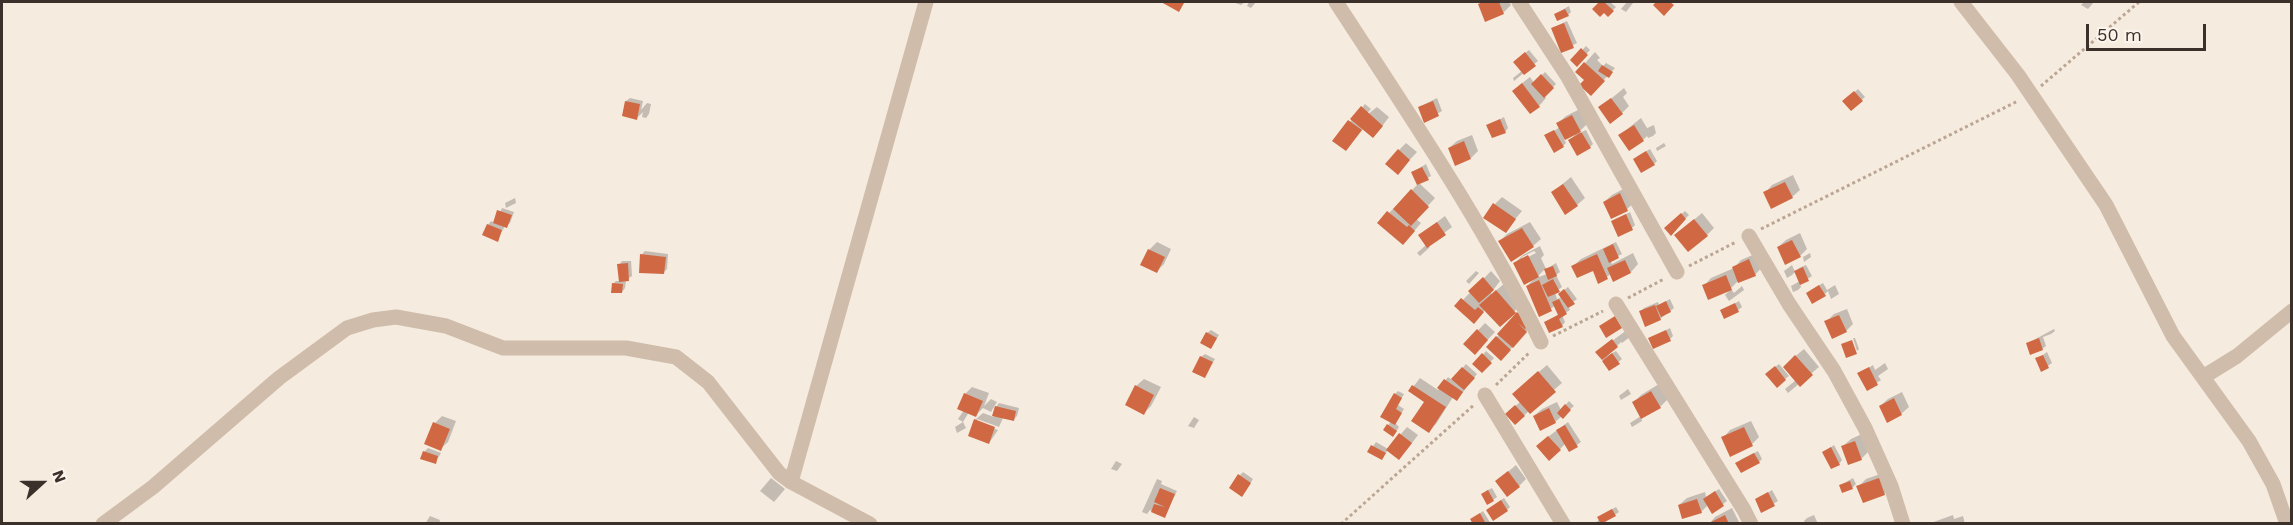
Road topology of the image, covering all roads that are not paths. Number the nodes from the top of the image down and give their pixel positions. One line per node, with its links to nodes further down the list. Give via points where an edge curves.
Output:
1 (926, 2): 12 (street)
2 (1336, 2): 9 (street, via 1451,179 1513,284)
3 (1519, 2): 6 (street, via 1568,77)
4 (1961, 2): 10 (street, via 2018,75 2106,205 2174,336)
5 (1749, 236): 17 (street, via 1865,428)
6 (1677, 272)
7 (1616, 304): 16 (street)
8 (2292, 311): 10 (street)
9 (1541, 342)
10 (2203, 378): 18 (street, via 2249,441 2273,484)
11 (1485, 395): 15 (street)
12 (791, 482): 13 (street); 14 (street, via 779,473 708,382 676,357 626,348 503,348 446,326 396,317 346,328 279,378 153,487)
13 (867, 523)
14 (103, 524)
15 (1563, 524)
16 (1751, 524)
17 (1903, 524)
18 (2287, 524)

